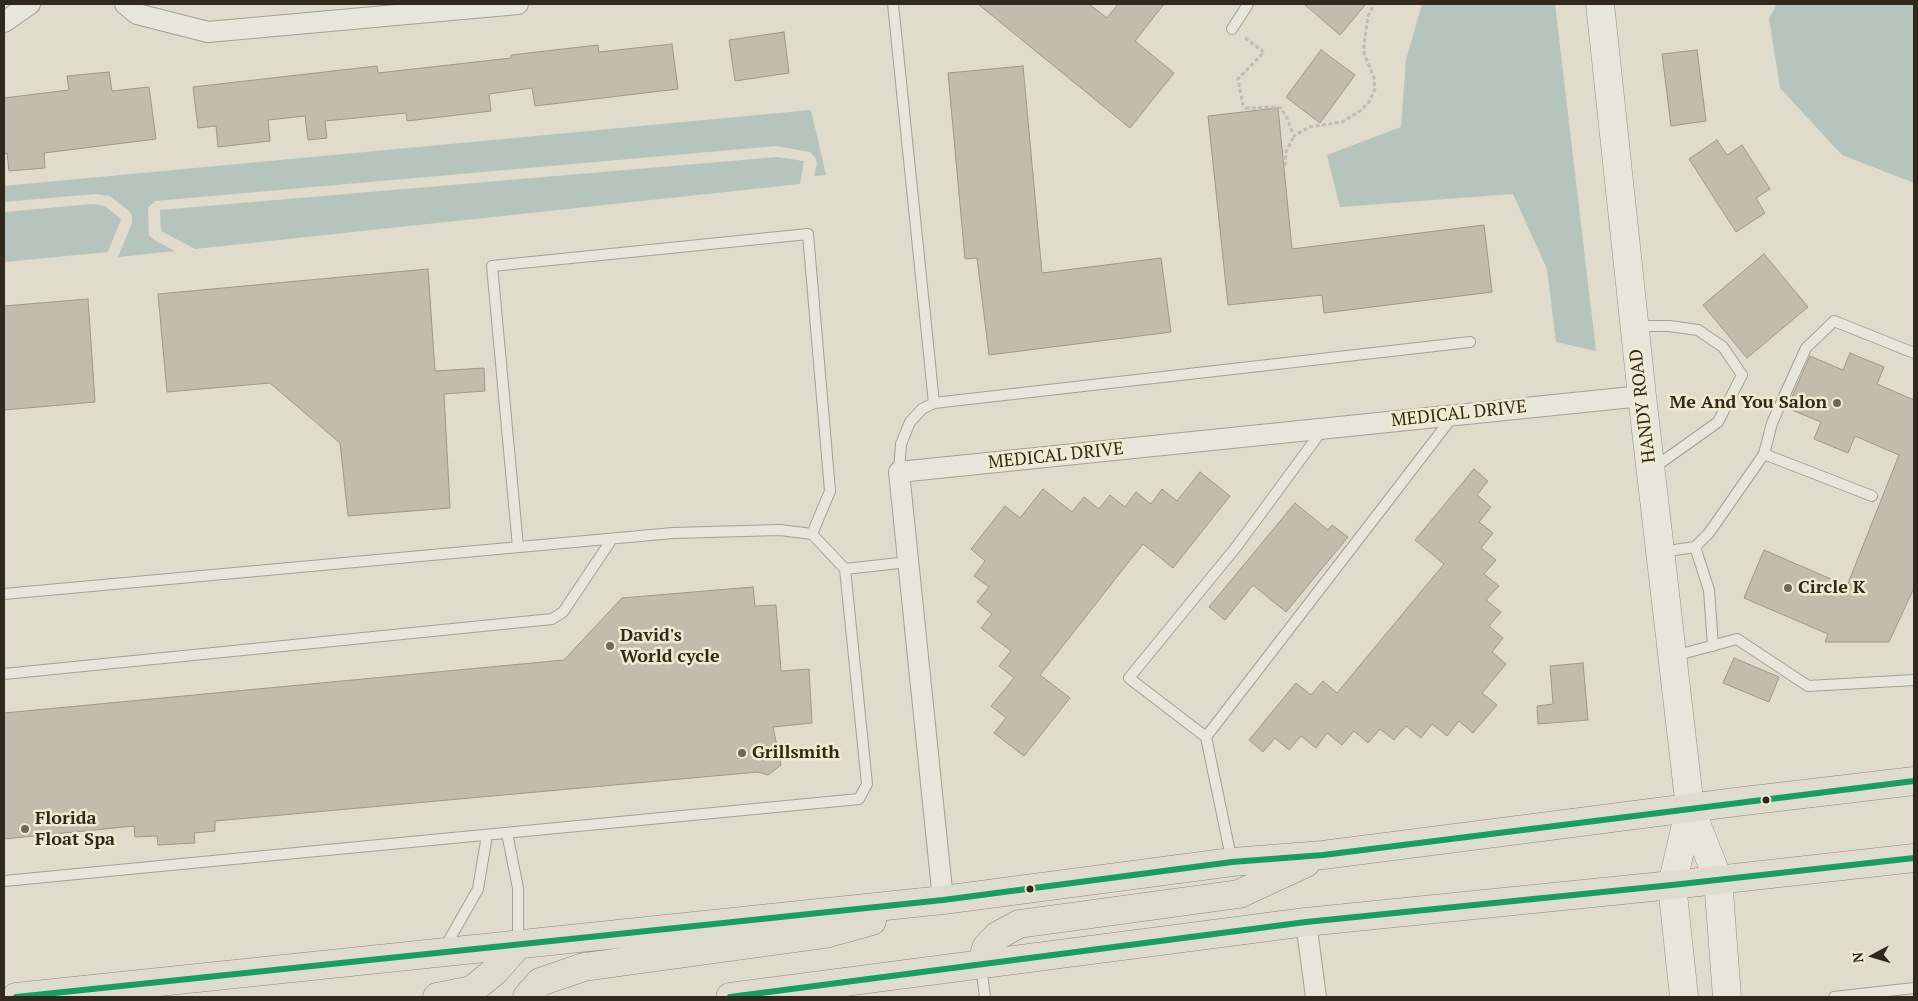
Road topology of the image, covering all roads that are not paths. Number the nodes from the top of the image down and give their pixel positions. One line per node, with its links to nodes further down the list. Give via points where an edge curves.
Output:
1 (30, 4): 7 (street)
2 (125, 4): 3 (street, via 137,14 208,32)
3 (518, 4)
4 (893, 4): 13 (lane)
5 (1248, 4): 8 (lane)
6 (1600, 4): 9 (street, HANDY ROAD)
7 (4, 22)
8 (1232, 29)
9 (1634, 326): 12 (street, HANDY ROAD); 17 (lane, via 1698,330 1723,347 1742,375 1718,422)
10 (1470, 342): 13 (lane)
11 (1914, 353): 16 (lane, via 1834,321 1806,348 1772,423)
12 (1642, 396): 14 (street, MEDICAL DRIVE); 17 (street, HANDY ROAD)
13 (934, 403): 18 (lane, via 922,409 910,422 901,444)
14 (1455, 414): 15 (street, MEDICAL DRIVE); 32 (lane)
15 (1324, 428): 18 (street, MEDICAL DRIVE); 32 (lane, via 1237,546 1129,678)
16 (1764, 454): 19 (lane); 22 (lane, via 1709,533)
17 (1650, 470): 24 (street, HANDY ROAD)
18 (899, 472): 25 (street)
19 (1872, 496)
20 (812, 534): 21 (lane, via 780,530 673,533); 23 (lane, via 830,491 808,234 492,266); 26 (lane)
21 (612, 539): 23 (lane); 30 (lane, via 563,612 552,619)
22 (1695, 547): 24 (lane); 28 (lane, via 1709,590)
23 (518, 548): 27 (lane)
24 (1660, 552): 29 (street, HANDY ROAD)
25 (908, 562): 26 (lane); 43 (street)
26 (845, 569): 35 (lane, via 867,784 859,799)
27 (4, 594)
28 (1713, 646): 29 (lane); 31 (lane, via 1737,639 1808,686)
29 (1672, 657): 34 (street, HANDY ROAD)
30 (4, 674)
31 (1914, 680)
32 (1206, 737): 39 (lane)
33 (1914, 781): 34 (main road)
34 (1690, 808): 37 (main road); 40 (street); 42 (street)
35 (507, 833): 36 (lane); 45 (lane, via 518,888)
36 (486, 835): 41 (lane); 46 (lane, via 478,890)
37 (1323, 855): 39 (main road); 47 (main road, via 1239,894 1019,924 997,936 986,948)
38 (1914, 858): 40 (main road)
39 (1232, 862): 43 (main road)
40 (1718, 880): 42 (main road); 56 (street)
41 (4, 881)
42 (1672, 885): 44 (main road); 55 (street)
43 (943, 900): 45 (main road); 51 (main road, via 825,934 584,967 540,982)
44 (1306, 922): 47 (main road); 54 (street)
45 (518, 945): 46 (main road); 50 (main road, via 495,971 472,990)
46 (442, 953): 49 (main road)
47 (981, 965): 52 (main road); 53 (lane)
48 (1914, 988): 57 (lane)
49 (16, 997)
50 (437, 997)
51 (527, 997)
52 (730, 997)
53 (985, 997)
54 (1316, 997)
55 (1684, 997)
56 (1727, 997)
57 (1834, 997)

